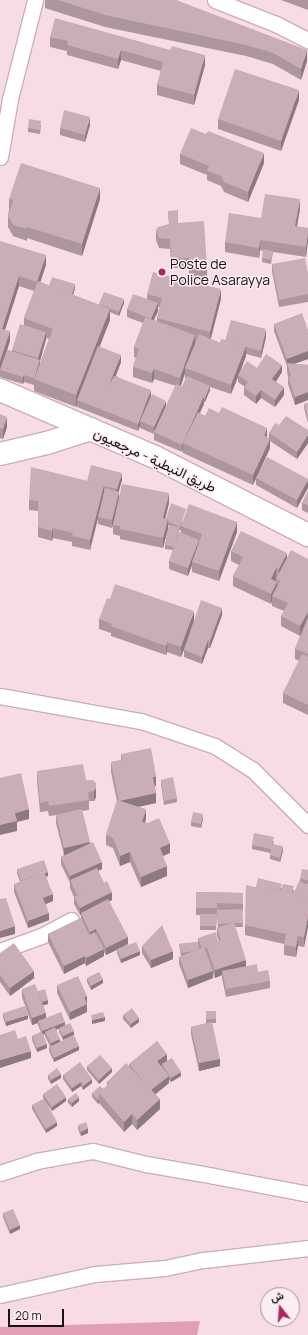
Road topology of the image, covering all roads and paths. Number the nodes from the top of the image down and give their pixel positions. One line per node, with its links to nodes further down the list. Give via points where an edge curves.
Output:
1 (35, 0): 4 (street, via 10,99)
2 (215, 0): 3 (street, via 276,24)
3 (308, 40)
4 (0, 157)
5 (0, 390): 6 (main road, طريق النبطية - مرجعيون)
6 (91, 429): 7 (main road); 8 (main road, طريق النبطية - مرجعيون, via 155,458)
7 (0, 454)
8 (308, 535)
9 (0, 696): 10 (street, via 141,721 215,746 253,770)
10 (308, 825)
11 (71, 920): 12 (street, via 41,936)
12 (0, 951)
13 (0, 1173): 14 (street, via 36,1161 93,1151 146,1164)
14 (308, 1194)
15 (308, 1248): 16 (street, via 204,1260 166,1268 95,1274)
16 (0, 1295)

